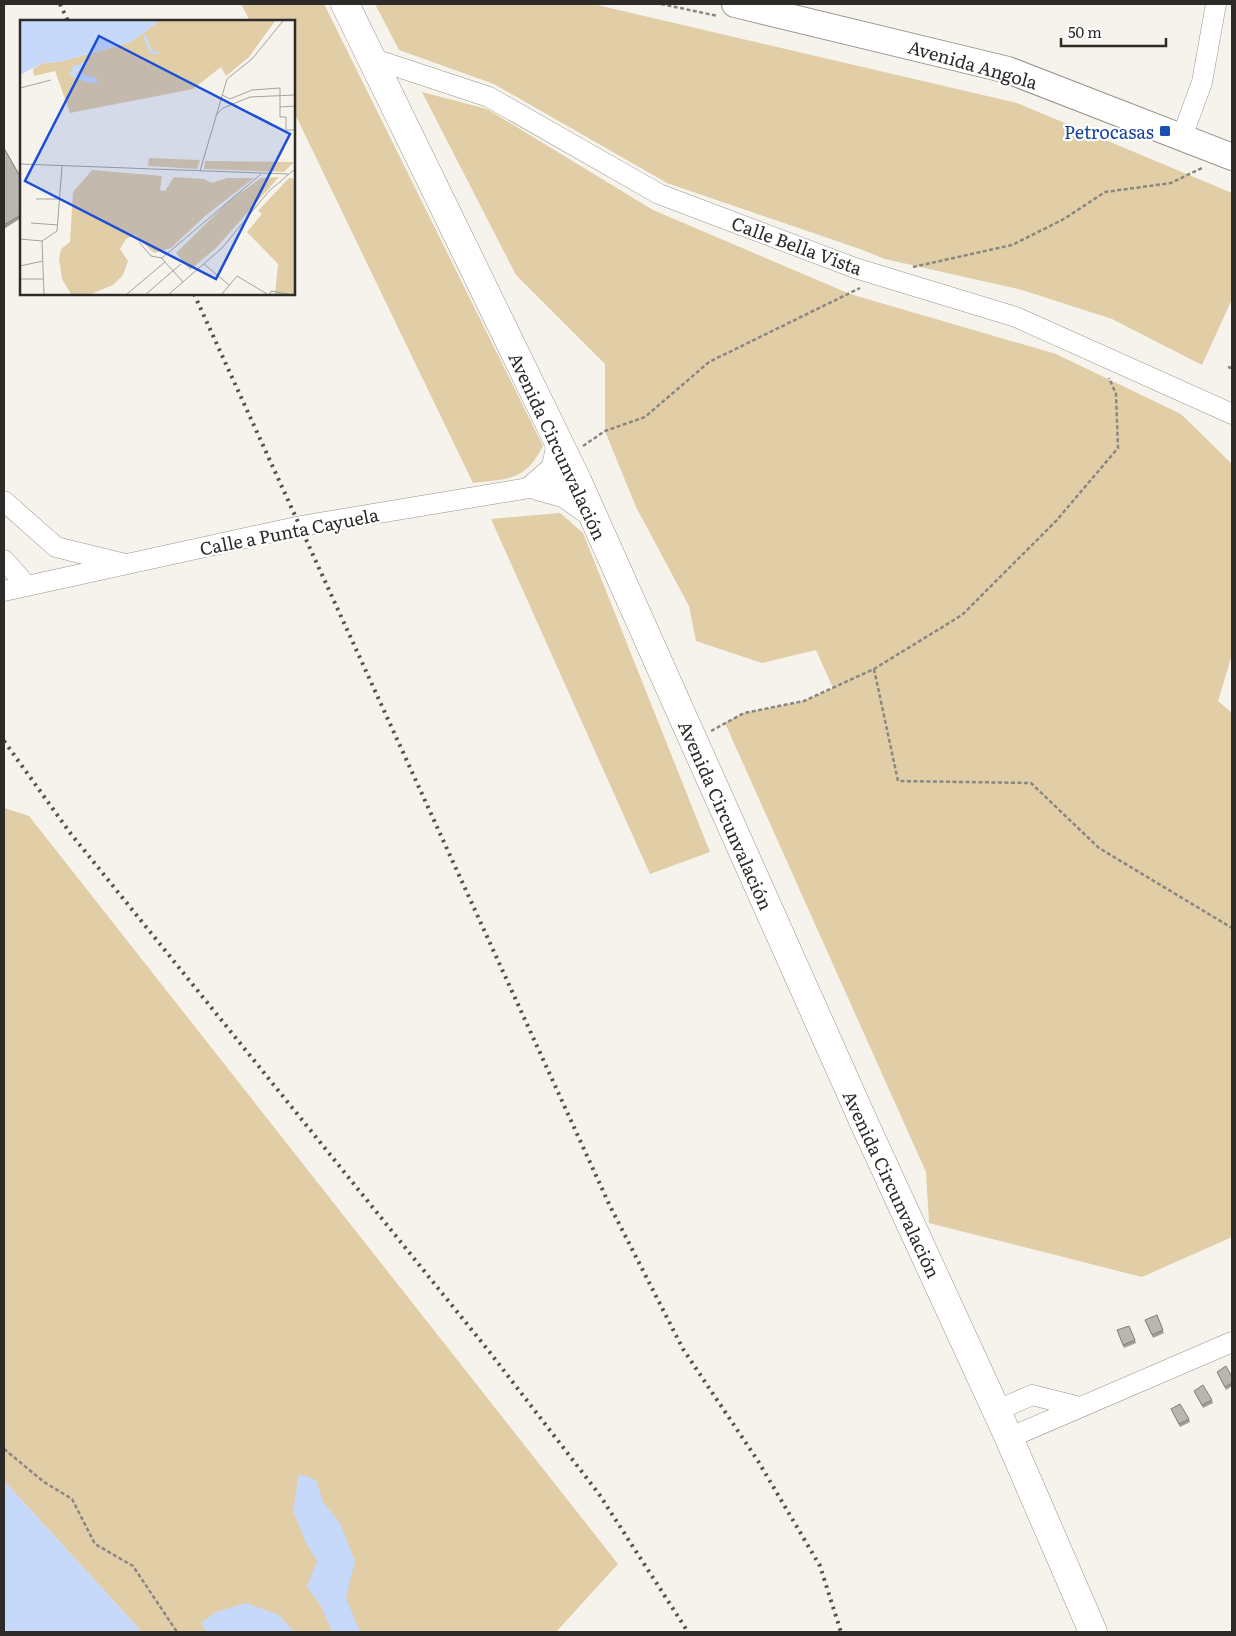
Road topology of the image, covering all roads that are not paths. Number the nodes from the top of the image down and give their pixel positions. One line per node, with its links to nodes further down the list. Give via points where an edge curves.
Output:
1 (345, 4): 4 (highway, Avenida Circunvalación)
2 (735, 4): 5 (main road, Avenida Angola, via 1008,70)
3 (1216, 4): 5 (street, via 1202,82)
4 (372, 58): 7 (street, Calle Bella Vista, via 489,97 659,194 855,268 1016,317); 8 (highway, Avenida Circunvalación)
5 (1182, 137): 6 (main road, Avenida Angola)
6 (1232, 157)
7 (1232, 414)
8 (558, 442): 9 (highway, Avenida Circunvalación); 10 (street, via 552,467)
9 (576, 480): 10 (street, Calle a Punta Cayuela); 12 (highway, Avenida Circunvalación)
10 (528, 488): 12 (street, via 563,497); 14 (street, Calle a Punta Cayuela, via 301,526)
11 (4, 501): 14 (street, via 56,547)
12 (594, 518): 19 (highway, Avenida Circunvalación)
13 (4, 560): 15 (street)
14 (125, 564): 15 (street, Calle a Punta Cayuela)
15 (27, 586): 16 (street, Calle a Punta Cayuela)
16 (4, 591)
17 (1232, 1342): 18 (street)
18 (1080, 1407): 19 (street, via 1032,1395); 20 (street)
19 (996, 1412): 20 (highway, Avenida Circunvalación)
20 (1009, 1438): 21 (highway, Avenida Circunvalación)
21 (1093, 1632)

